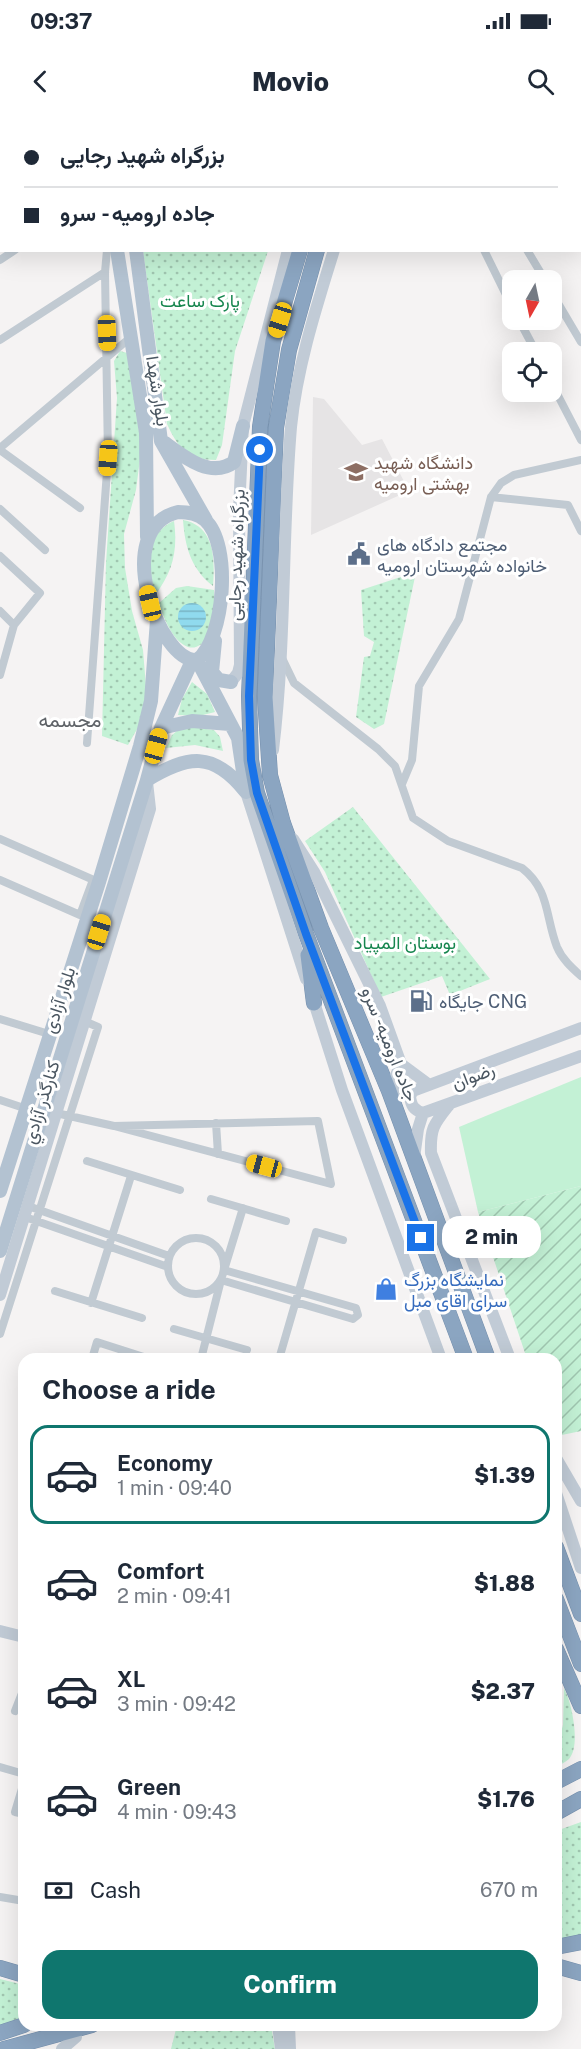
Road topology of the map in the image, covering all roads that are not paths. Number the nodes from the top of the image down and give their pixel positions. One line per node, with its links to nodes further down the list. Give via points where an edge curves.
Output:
1 (107, 252): 10 (street)
2 (117, 252): 13 (main road, بلوار شهدا)
3 (136, 252): 20 (main road, بلوار شهدا)
4 (297, 252): 18 (main road); 49 (highway, بزرگراه شهید رجایی, via 273,341 260,427 249,696)
5 (316, 252): 44 (highway, بزرگراه شهید رجایی, via 289,350 276,428)
6 (333, 252): 36 (main road, via 303,356 291,426)
7 (485, 252): 11 (street)
8 (528, 252): 9 (street)
9 (539, 270)
10 (105, 272): 14 (street); 16 (street)
11 (502, 287)
12 (562, 309): 15 (street)
13 (130, 337): 16 (street); 28 (main road, بلوار شهدا, via 146,433)
14 (0, 340)
15 (581, 342)
16 (108, 354): 21 (street); 45 (street, via 108,458)
17 (561, 402): 19 (street)
18 (243, 426): 20 (main road, via 234,462 219,469 200,466); 39 (main road, via 240,665)
19 (581, 440)
20 (161, 441): 26 (main road, بلوار شهدا)
21 (0, 449): 25 (street)
22 (581, 460): 23 (street, via 514,475 501,483)
23 (491, 497): 27 (street, via 568,505); 48 (street, via 459,619 419,686 412,760)
24 (0, 508): 29 (street)
25 (81, 508)
26 (207, 521): 28 (main road, via 187,512 170,514 155,524); 34 (main road, بلوار شهدا, via 220,561)
27 (581, 531)
28 (147, 539): 32 (main road, بلوار شهدا, via 146,582)
29 (45, 550)
30 (0, 556): 33 (street, via 40,593)
31 (0, 611): 33 (street)
32 (158, 620): 37 (main road, via 176,651); 53 (main road, بلوار آزادی, via 151,701)
33 (14, 625): 35 (street)
34 (216, 631): 37 (main road, بلوار آزادی, via 208,650); 39 (main road, بلوار شهدا, via 212,672 219,681)
35 (3, 648): 38 (street)
36 (282, 657): 40 (street); 41 (main road)
37 (195, 660): 42 (main road); 43 (main road, بلوار آزادی)
38 (0, 675)
39 (231, 682)
40 (294, 683): 41 (street); 48 (street, via 378,749 395,766)
41 (281, 689): 46 (main road)
42 (230, 724): 43 (main road, via 192,721); 49 (main road, via 238,738)
43 (160, 728): 47 (main road, بلوار آزادی)
44 (266, 742): 46 (highway, جاده ارومیه - سرو)
45 (87, 743)
46 (270, 775): 50 (highway, جاده ارومیه - سرو)
47 (147, 780): 49 (main road, via 170,766 200,761 230,771); 58 (main road, کنارگذر آزادي, via 150,809); 82 (main road, بلوار آزادی)
48 (402, 784): 55 (street, via 413,818 432,833 531,875 540,885 558,949)
49 (252, 792): 54 (highway, جاده ارومیه - سرو); 56 (main road)
50 (284, 823): 62 (main road, via 314,872 380,1006); 64 (highway, جاده ارومیه - سرو, via 321,928)
51 (0, 839): 53 (street)
52 (0, 880): 53 (street, via 80,915)
53 (96, 881): 60 (main road, بلوار آزادی)
54 (306, 934): 56 (highway); 108 (highway, جاده ارومیه - سرو)
55 (581, 976)
56 (314, 1003): 107 (main road)
57 (0, 1020): 60 (street)
58 (84, 1022): 69 (main road, کنارگذر آزادي); 71 (street, via 98,1027)
59 (581, 1028): 63 (main road, رضوان)
60 (49, 1035): 68 (main road, بلوار آزادی)
61 (581, 1056): 67 (main road, رضوان)
62 (401, 1064): 63 (main road); 64 (main road)
63 (428, 1084): 65 (main road, رضوان)
64 (389, 1091): 65 (main road, رضوان); 75 (highway, جاده ارومیه - سرو)
65 (413, 1091): 70 (main road, via 411,1104)
66 (0, 1100): 68 (street)
67 (449, 1105): 70 (main road, رضوان); 111 (main road, via 434,1124 431,1153)
68 (27, 1109): 78 (main road, بلوار آزادی)
69 (56, 1113): 71 (street); 82 (main road, کنارگذر آزادي)
70 (423, 1113): 75 (main road)
71 (69, 1117): 73 (street); 82 (street)
72 (216, 1124): 73 (street); 74 (street); 74 (street, via 318,1121 331,1185)
73 (114, 1126): 74 (street)
74 (218, 1154)
75 (414, 1159): 97 (highway, جاده ارومیه - سرو)
76 (87, 1161): 77 (street)
77 (131, 1176): 79 (street); 84 (street)
78 (1, 1186)
79 (180, 1190)
80 (211, 1199): 81 (street)
81 (243, 1208): 83 (street); 90 (street)
82 (26, 1211): 84 (street); 86 (street); 87 (main road, بلوار آزادی); 94 (main road, کنارگذر آزادي); 100 (street)
83 (286, 1221)
84 (112, 1237): 86 (street); 88 (street)
85 (343, 1240): 93 (street, via 316,1232)
86 (109, 1246): 89 (street); 96 (street)
87 (0, 1251)
88 (169, 1256): 89 (street); 90 (street, via 181,1242 198,1238 221,1252)
89 (168, 1267): 91 (street, via 174,1284 189,1294 208,1292)
90 (224, 1270): 91 (street); 93 (street)
91 (221, 1280): 95 (street); 101 (street)
92 (55, 1291): 96 (street)
93 (300, 1292): 95 (street); 95 (street, via 356,1308 358,1315 353,1319)
94 (0, 1295)
95 (296, 1301): 106 (street)
96 (91, 1303): 98 (street)
97 (469, 1308): 109 (highway, جاده ارومیه - سرو); 110 (highway)
98 (142, 1318)
99 (174, 1329): 101 (street)
100 (0, 1334)
101 (207, 1339): 102 (street); 105 (street)
102 (247, 1350)
103 (94, 1353): 104 (street, via 97,1342)
104 (131, 1353)
105 (203, 1353)
106 (281, 1353)
107 (439, 1353)
108 (464, 1353)
109 (486, 1353)
110 (495, 1353)
111 (508, 1353)
112 (562, 1468): 113 (main road)
113 (581, 1501)
114 (562, 1511): 117 (main road)
115 (562, 1552): 118 (highway)
116 (562, 1563): 119 (highway)
117 (581, 1568)
118 (581, 1592)
119 (581, 1614)
120 (562, 1615): 124 (highway)
121 (0, 1631): 122 (main road)
122 (18, 1636)
123 (562, 1663): 126 (highway)
124 (581, 1664)
125 (18, 1703): 127 (street)
126 (581, 1706)
127 (15, 1711)
128 (0, 1767): 130 (street)
129 (581, 1769): 131 (highway)
130 (18, 1772)
131 (562, 1779)
132 (581, 1799): 133 (highway)
133 (562, 1810)
134 (0, 1897): 135 (street)
135 (18, 1901)
136 (581, 1942): 137 (highway)
137 (562, 1946)
138 (0, 1968): 140 (highway)
139 (562, 1968): 141 (highway)
140 (18, 1973)
141 (581, 1973)
142 (18, 2027): 147 (highway)
143 (70, 2031): 149 (highway)
144 (90, 2031): 148 (highway)
145 (279, 2031): 152 (main road)
146 (289, 2031): 153 (main road)
147 (0, 2033)
148 (76, 2037): 150 (highway); 151 (main road)
149 (4, 2049)
150 (42, 2049)
151 (62, 2049)
152 (281, 2049)
153 (290, 2049)

